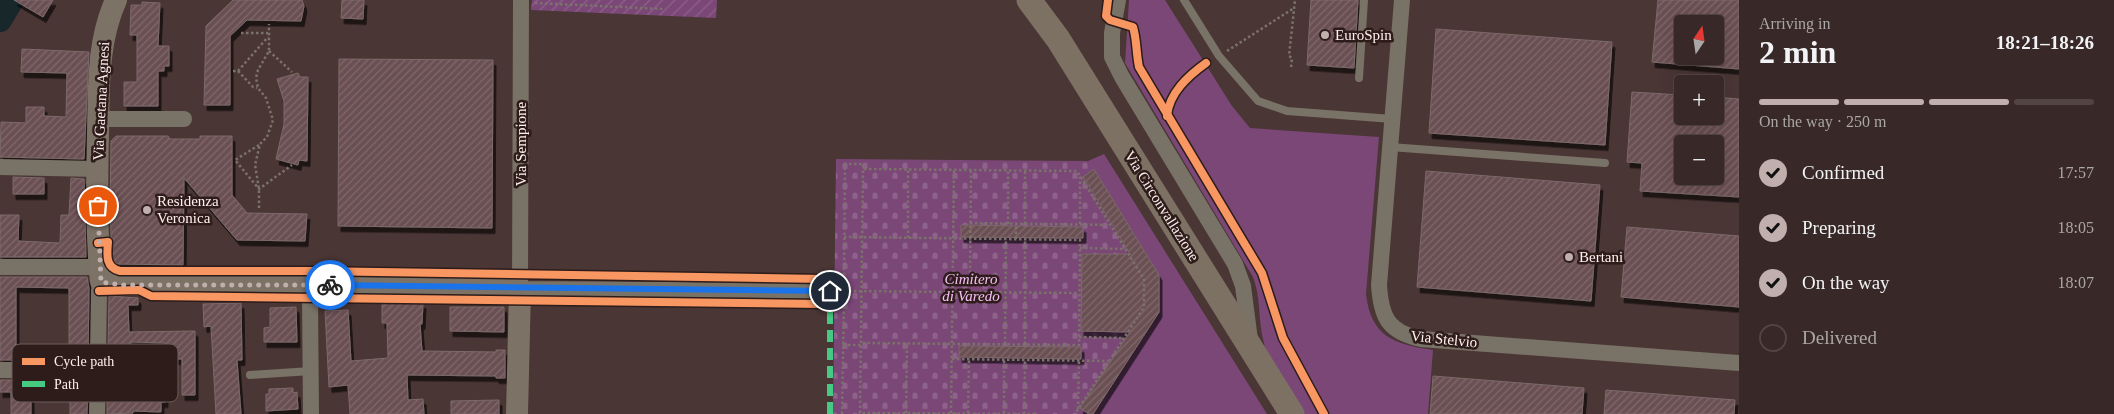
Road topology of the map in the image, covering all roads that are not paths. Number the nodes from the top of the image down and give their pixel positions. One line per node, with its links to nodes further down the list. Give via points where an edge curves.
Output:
1 (116, 0): 9 (street, Via Gaetana Agnesi, via 102,45)
2 (1029, 0): 22 (main road, Via Circonvallazione, via 1058,39)
3 (1118, 0): 22 (street, via 1112,33 1112,57 1235,264 1243,286)
4 (1184, 0): 11 (lane, via 1219,56 1258,101 1287,111)
5 (1364, 0): 8 (lane)
6 (1402, 0): 11 (street, Via Stelvio)
7 (522, 1): 19 (street, Via Sempione)
8 (1359, 78)
9 (98, 119): 10 (street); 15 (street, Via Gaetana Agnesi)
10 (184, 119)
11 (1392, 119): 12 (street, Via Stelvio)
12 (1390, 147): 13 (lane); 23 (street, Via Stelvio, via 1380,303 1392,326 1403,335)
13 (1604, 163)
14 (0, 167): 15 (street)
15 (97, 169): 17 (street, Via Gaetana Agnesi)
16 (0, 267): 17 (street)
17 (100, 274): 18 (street, via 121,285); 21 (street, Via Gaetana Agnesi)
18 (312, 284): 19 (street); 24 (street)
19 (520, 288): 20 (street); 27 (street)
20 (837, 291)
21 (98, 344)
22 (1251, 347): 28 (main road, Via Circonvallazione)
23 (1739, 364)
24 (311, 372): 25 (lane); 26 (street)
25 (250, 374)
26 (311, 414)
27 (517, 414)
28 (1292, 414)

